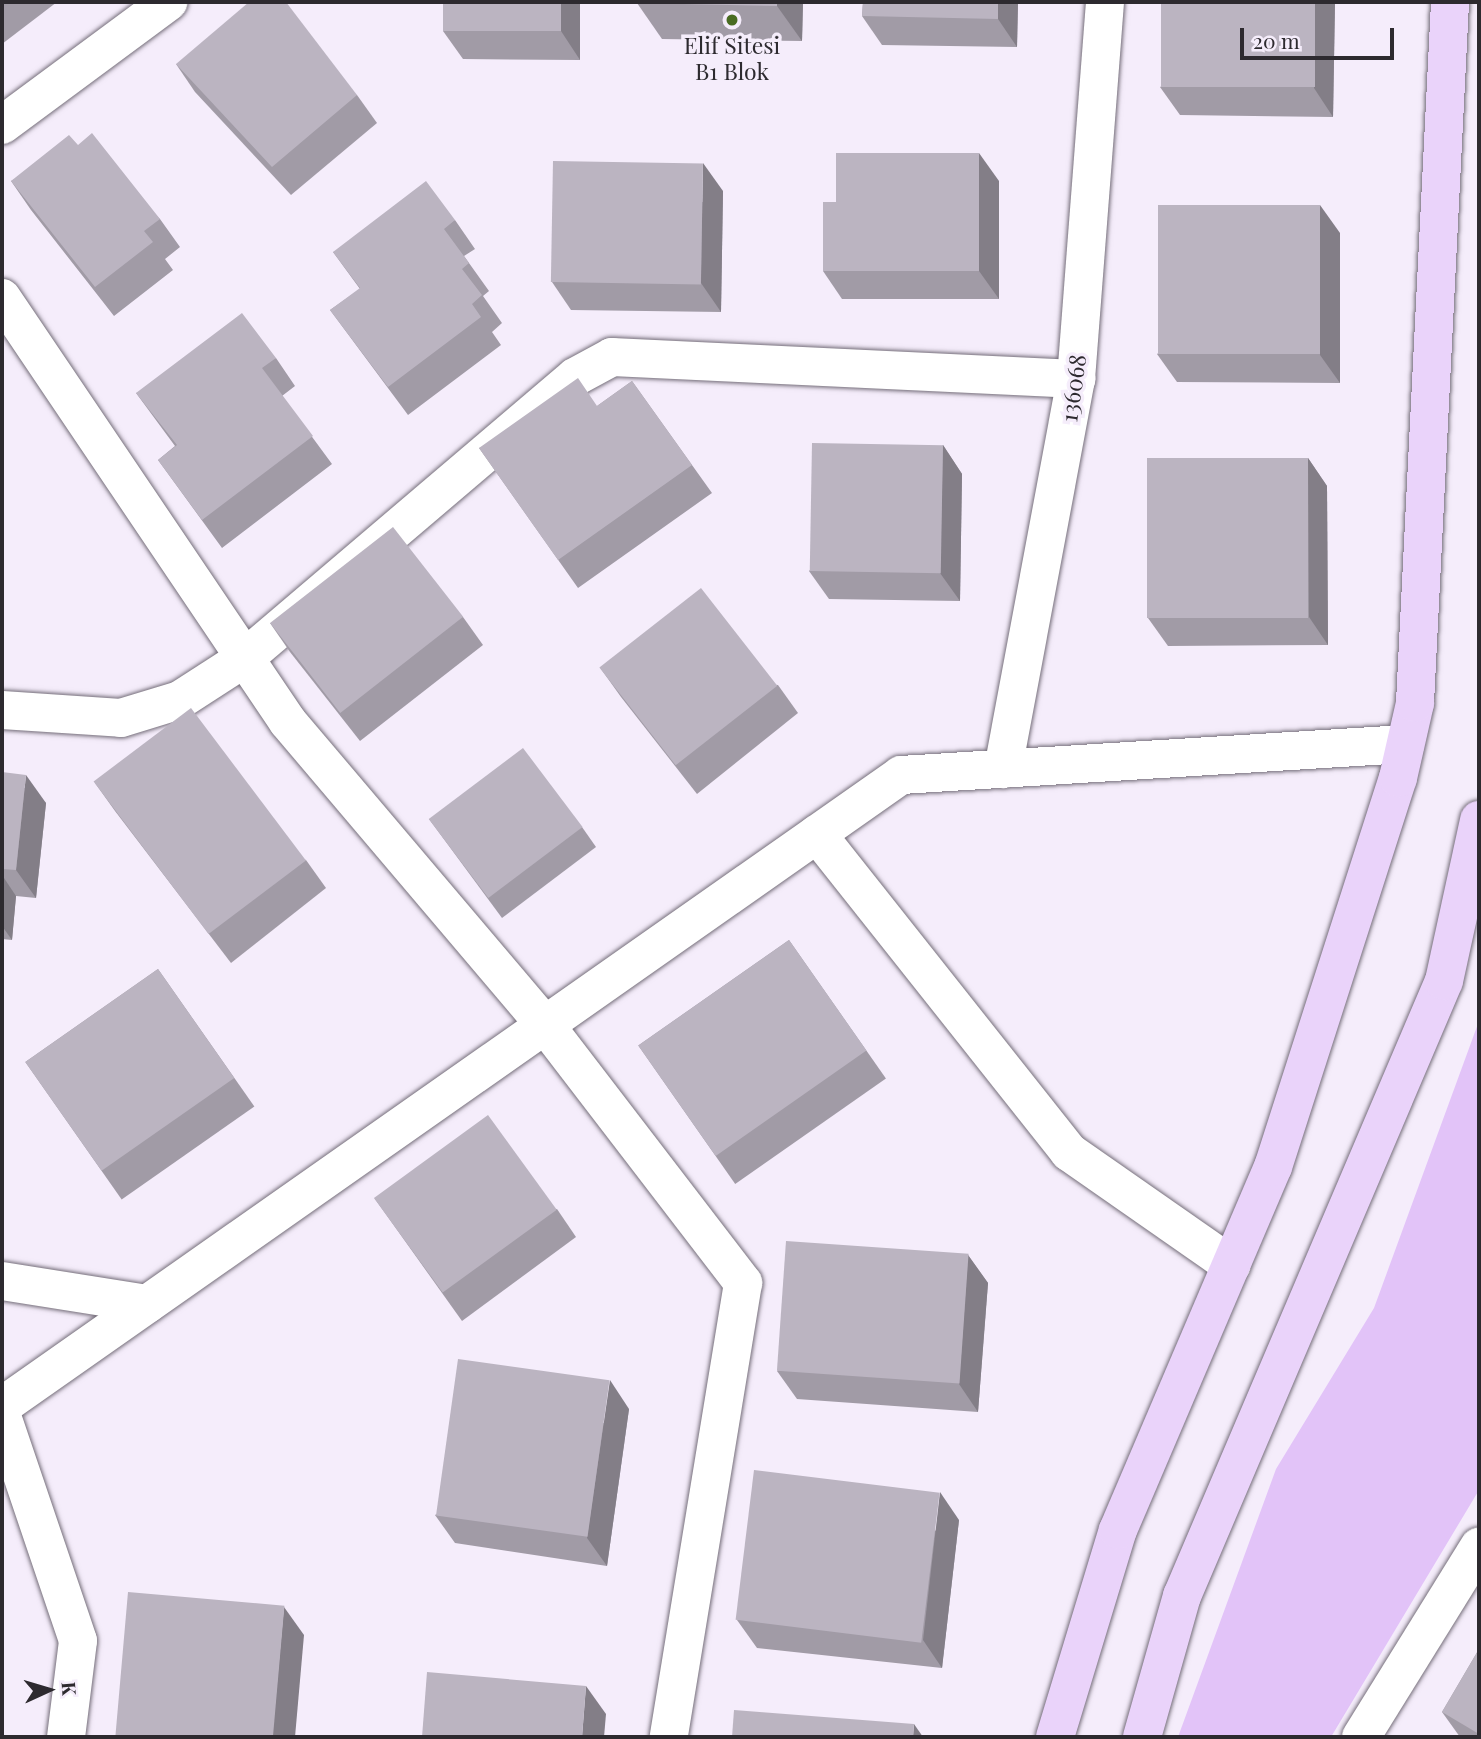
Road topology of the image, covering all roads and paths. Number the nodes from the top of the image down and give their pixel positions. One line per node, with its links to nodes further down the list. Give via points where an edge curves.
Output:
1 (168, 2): 4 (street)
2 (1105, 2): 6 (street, 136068)
3 (1450, 2): 9 (main road, via 1415,703)
4 (2, 125)
5 (2, 298): 7 (street)
6 (1076, 379): 7 (street, via 612,357 575,377); 10 (street, 136068)
7 (245, 658): 8 (street, via 180,700 121,718); 13 (street, via 288,722)
8 (2, 710)
9 (1405, 744): 10 (street); 14 (main road, via 1273,1167)
10 (1003, 769): 12 (street, via 901,775)
11 (1479, 820): 23 (main road, via 1444,981 1182,1596)
12 (817, 834): 13 (street); 14 (street, via 1069,1152)
13 (546, 1026): 16 (street); 21 (street, via 743,1283)
14 (1231, 1265): 22 (main road, via 1118,1530)
15 (2, 1281): 16 (street)
16 (147, 1304): 17 (street)
17 (2, 1406)
18 (2, 1416): 20 (street, via 78,1641)
19 (1479, 1547): 24 (street)
20 (66, 1737)
21 (670, 1737)
22 (1055, 1737)
23 (1142, 1737)
24 (1361, 1737)

